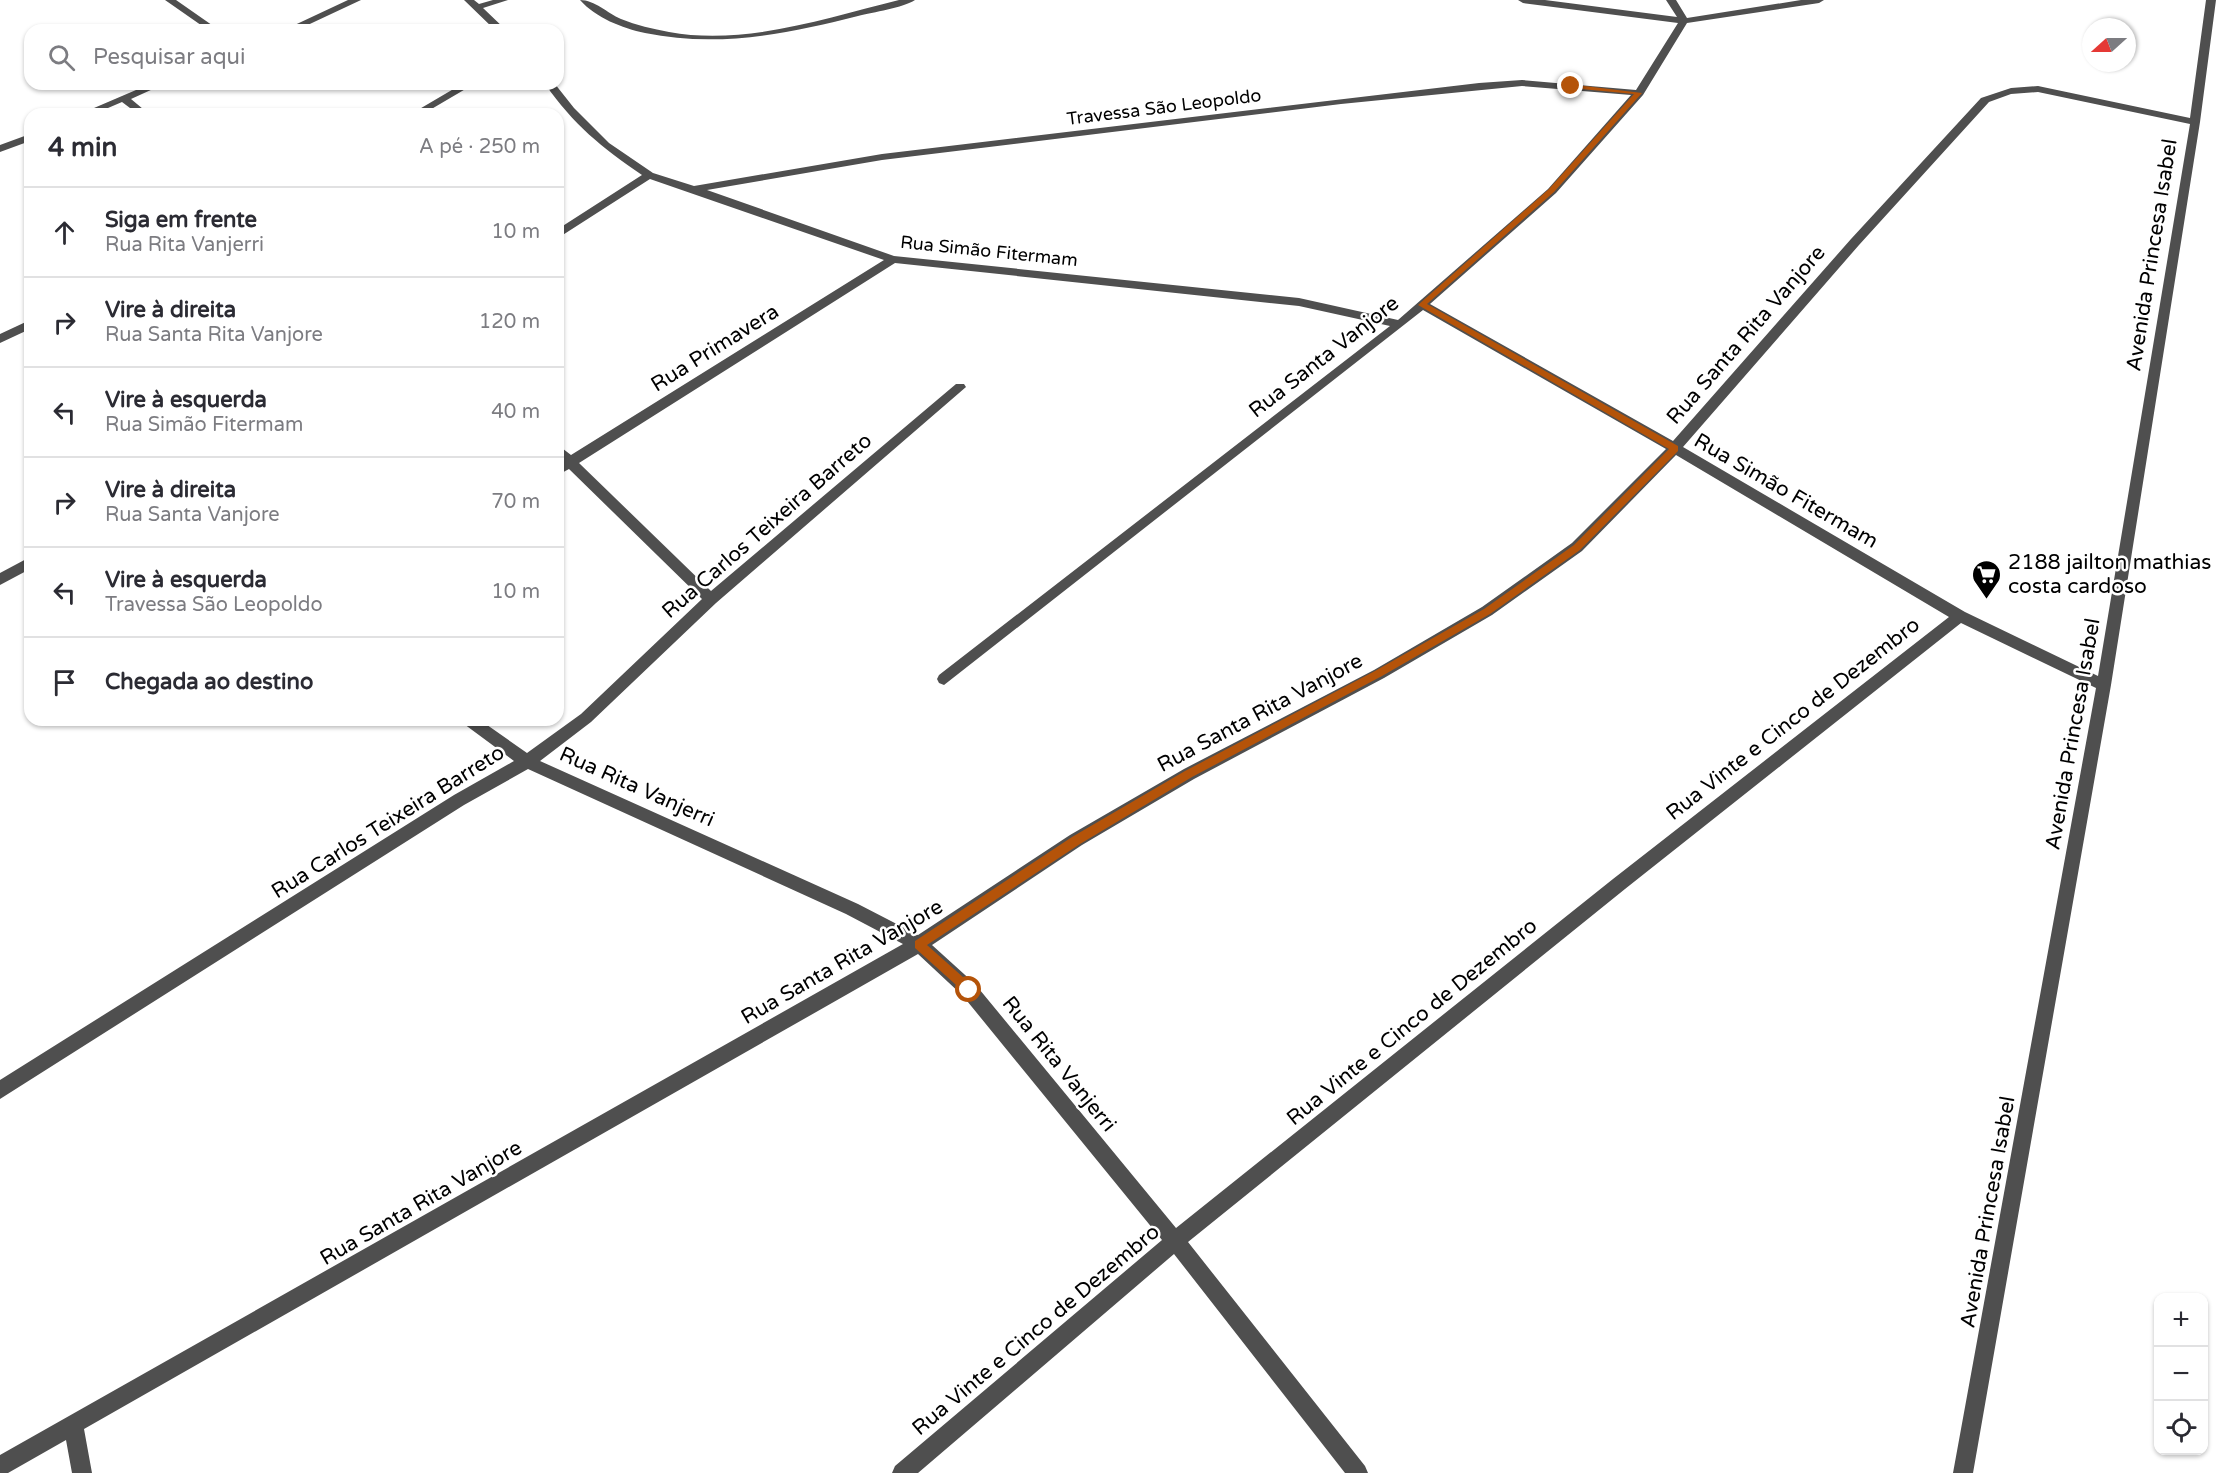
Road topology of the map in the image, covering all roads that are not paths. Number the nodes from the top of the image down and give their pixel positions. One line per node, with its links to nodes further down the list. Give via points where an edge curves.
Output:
1 (170, 0): 13 (street)
2 (356, 0): 14 (street)
3 (468, 0): 11 (street)
4 (503, 0): 11 (street)
5 (585, 0): 6 (street, via 618,22 661,35 700,38 753,36)
6 (910, 0)
7 (1523, 0): 12 (street)
8 (1671, 0): 12 (street)
9 (1819, 0): 12 (street)
10 (2211, 0): 24 (street, Avenida Princesa Isabel)
11 (478, 7): 15 (street)
12 (1684, 21): 19 (street, Rua Santa Vanjore)
13 (205, 24)
14 (302, 24)
15 (495, 24)
16 (144, 90): 20 (street)
17 (458, 90): 23 (street)
18 (555, 90): 27 (street, Rua Simão Fitermam, via 605,145)
19 (1639, 93): 28 (street, Travessa São Leopoldo, via 1522,83 1479,86 882,157); 31 (street, Rua Santa Vanjore, via 1552,190)
20 (123, 98): 21 (street); 22 (street)
21 (99, 108)
22 (136, 108)
23 (427, 108)
24 (2195, 122): 36 (street, Rua Santa Rita Vanjore, via 2038,89 2016,89 1985,100); 45 (street, Avenida Princesa Isabel)
25 (24, 139): 26 (street)
26 (0, 149)
27 (649, 175): 28 (street, Rua Simão Fitermam); 29 (street)
28 (694, 189): 30 (street, Rua Simão Fitermam)
29 (564, 230)
30 (893, 259): 32 (street, Rua Simão Fitermam, via 1288,301); 38 (street, Rua Primavera)
31 (1422, 305): 32 (street, Rua Santa Vanjore); 36 (street, Rua Simão Fitermam)
32 (1400, 324): 44 (street, Rua Santa Vanjore)
33 (24, 327): 34 (street)
34 (0, 339)
35 (960, 387): 42 (street, Rua Carlos Teixeira Barreto)
36 (1675, 448): 43 (street, Rua Simão Fitermam); 48 (street, Rua Santa Rita Vanjore, via 1577,547 1487,611 1076,840)
37 (564, 456): 38 (street)
38 (570, 462): 39 (street, Rua Primavera); 42 (street)
39 (564, 466)
40 (24, 566): 41 (street)
41 (0, 580)
42 (711, 600): 47 (street, Rua Carlos Teixeira Barreto, via 586,718)
43 (1960, 616): 45 (street, Rua Simão Fitermam); 50 (street, Rua Vinte e Cinco de Dezembro)
44 (944, 679)
45 (2104, 685): 56 (street, Avenida Princesa Isabel)
46 (478, 726): 47 (street, Rua Rita Vanjerri)
47 (527, 762): 48 (street, Rua Rita Vanjerri, via 852,909); 49 (street, Rua Carlos Teixeira Barreto, via 459,800)
48 (919, 944): 50 (street, Rua Rita Vanjerri, via 969,990); 51 (street, Rua Santa Rita Vanjore)
49 (0, 1090)
50 (1175, 1241): 54 (street, Rua Vinte e Cinco de Dezembro); 55 (street, Rua Rita Vanjerri)
51 (73, 1424): 52 (street, Rua Santa Rita Vanjore); 53 (street)
52 (0, 1466)
53 (82, 1473)
54 (902, 1473)
55 (1358, 1473)
56 (1963, 1473)

